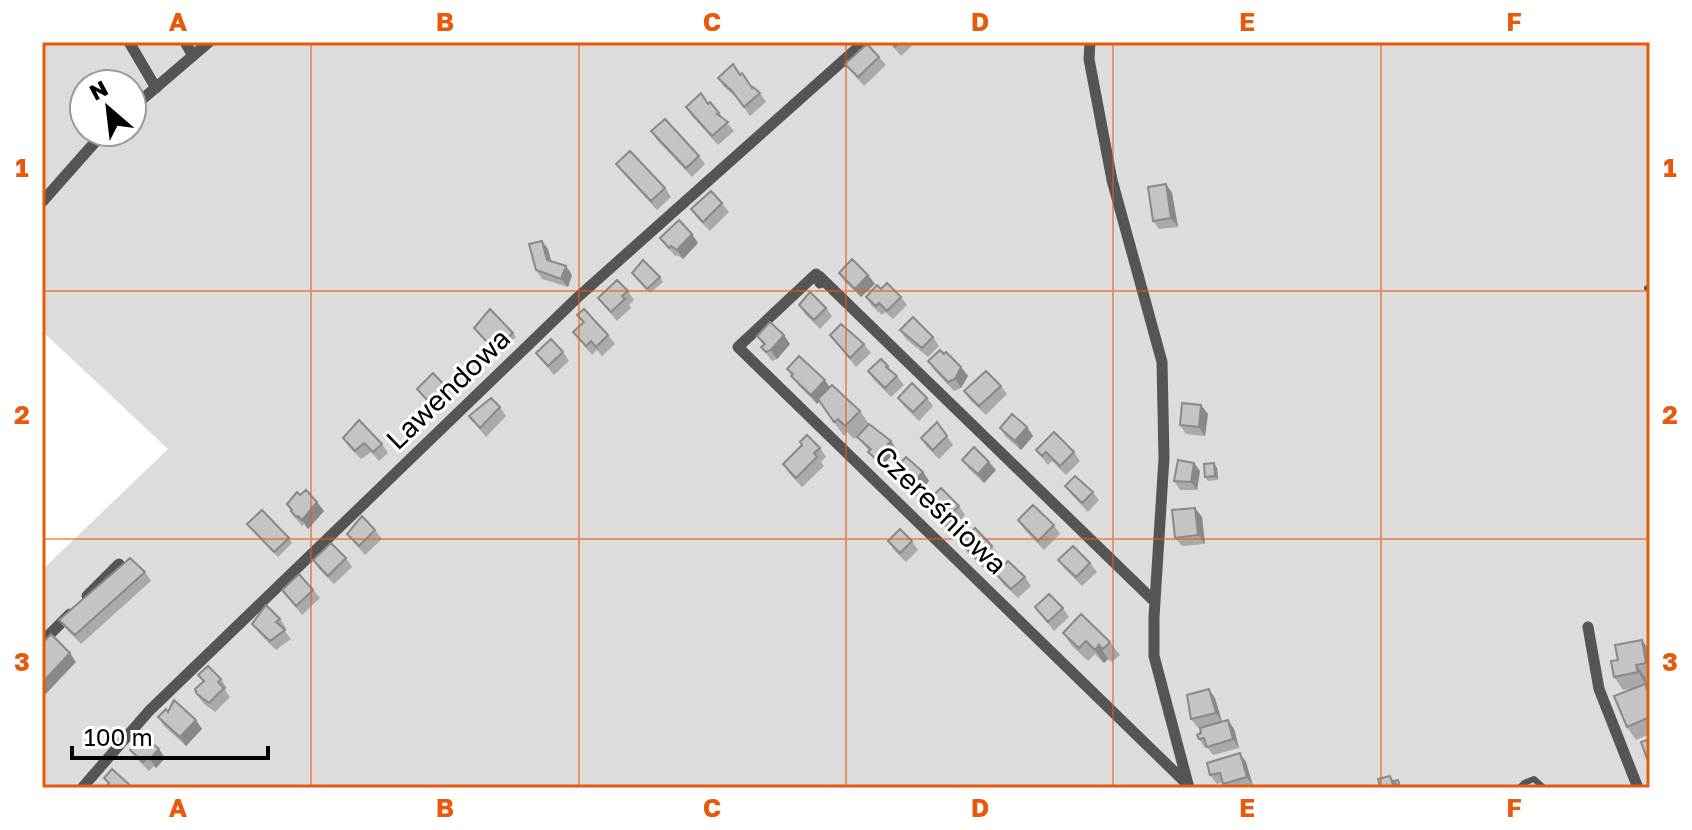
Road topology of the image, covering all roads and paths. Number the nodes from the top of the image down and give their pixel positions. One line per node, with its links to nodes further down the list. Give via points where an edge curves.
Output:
1 (129, 42): 7 (street)
2 (185, 42): 6 (street)
3 (209, 42): 6 (street)
4 (864, 42): 16 (street, Lawendowa, via 578,297 149,711)
5 (1090, 42): 12 (street, Czereśniowa, via 1112,180 1162,362 1164,458)
6 (193, 56): 7 (street)
7 (156, 88): 8 (street)
8 (148, 95)
9 (90, 148): 10 (street)
10 (42, 202)
11 (119, 564): 14 (street)
12 (1154, 601): 15 (street, Czereśniowa, via 1154,656); 15 (street, Czereśniowa, via 818,278 738,347)
13 (1588, 627): 19 (street, via 1599,689)
14 (42, 642)
15 (1188, 786)
16 (82, 788)
17 (1519, 788): 18 (lane, via 1534,779)
18 (1544, 788)
19 (1638, 788)

